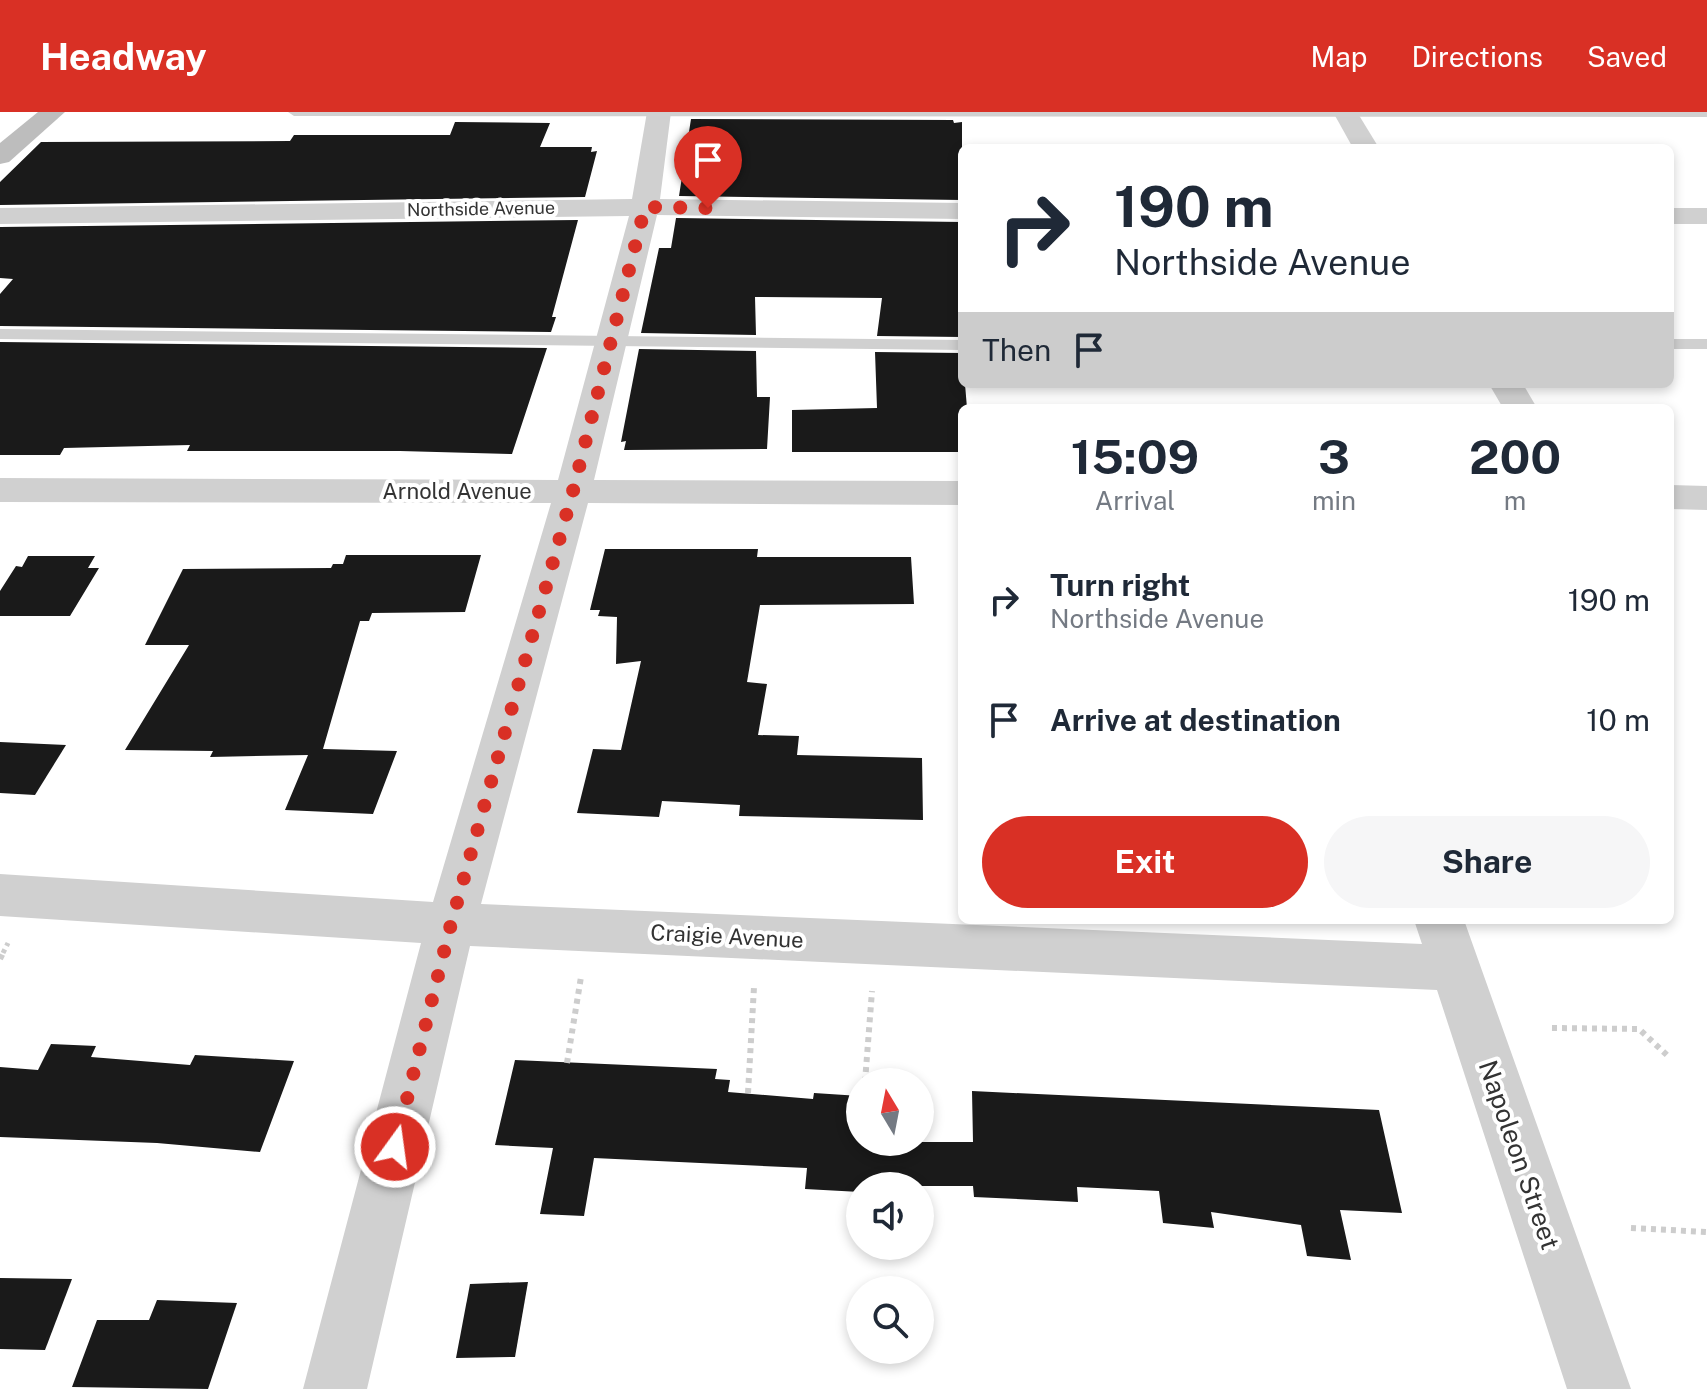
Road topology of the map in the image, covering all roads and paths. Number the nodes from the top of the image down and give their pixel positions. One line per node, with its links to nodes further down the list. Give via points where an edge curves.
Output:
1 (53, 112): 7 (street)
2 (294, 112): 3 (lane)
3 (659, 112): 4 (lane); 8 (street)
4 (1345, 113): 5 (lane); 6 (street)
5 (1707, 113)
6 (1364, 144)
7 (0, 156)
8 (645, 207): 9 (street, Northside Avenue); 10 (street, Northside Avenue); 14 (street)
9 (958, 211)
10 (0, 216)
11 (1674, 216): 12 (street)
12 (1707, 216)
13 (0, 334): 14 (lane)
14 (611, 341): 17 (lane); 19 (street)
15 (1674, 344): 16 (lane)
16 (1707, 344)
17 (958, 345)
18 (0, 490): 19 (street, Arnold Avenue)
19 (573, 491): 20 (street, Arnold Avenue); 24 (street)
20 (958, 493)
21 (1674, 497): 22 (street)
22 (1707, 498)
23 (0, 895): 24 (street, Craigie Avenue)
24 (451, 924): 26 (street, Craigie Avenue); 38 (street)
25 (9, 942): 27 (path)
26 (1447, 944): 39 (street, Napoleon Street)
27 (0, 959)
28 (582, 972): 33 (path)
29 (754, 982): 35 (path)
30 (872, 989): 34 (path)
31 (1552, 1028): 32 (path, via 1639,1029)
32 (1669, 1057)
33 (567, 1063)
34 (866, 1068)
35 (748, 1093)
36 (1631, 1228): 37 (path)
37 (1707, 1232)
38 (335, 1389)
39 (1599, 1389)

